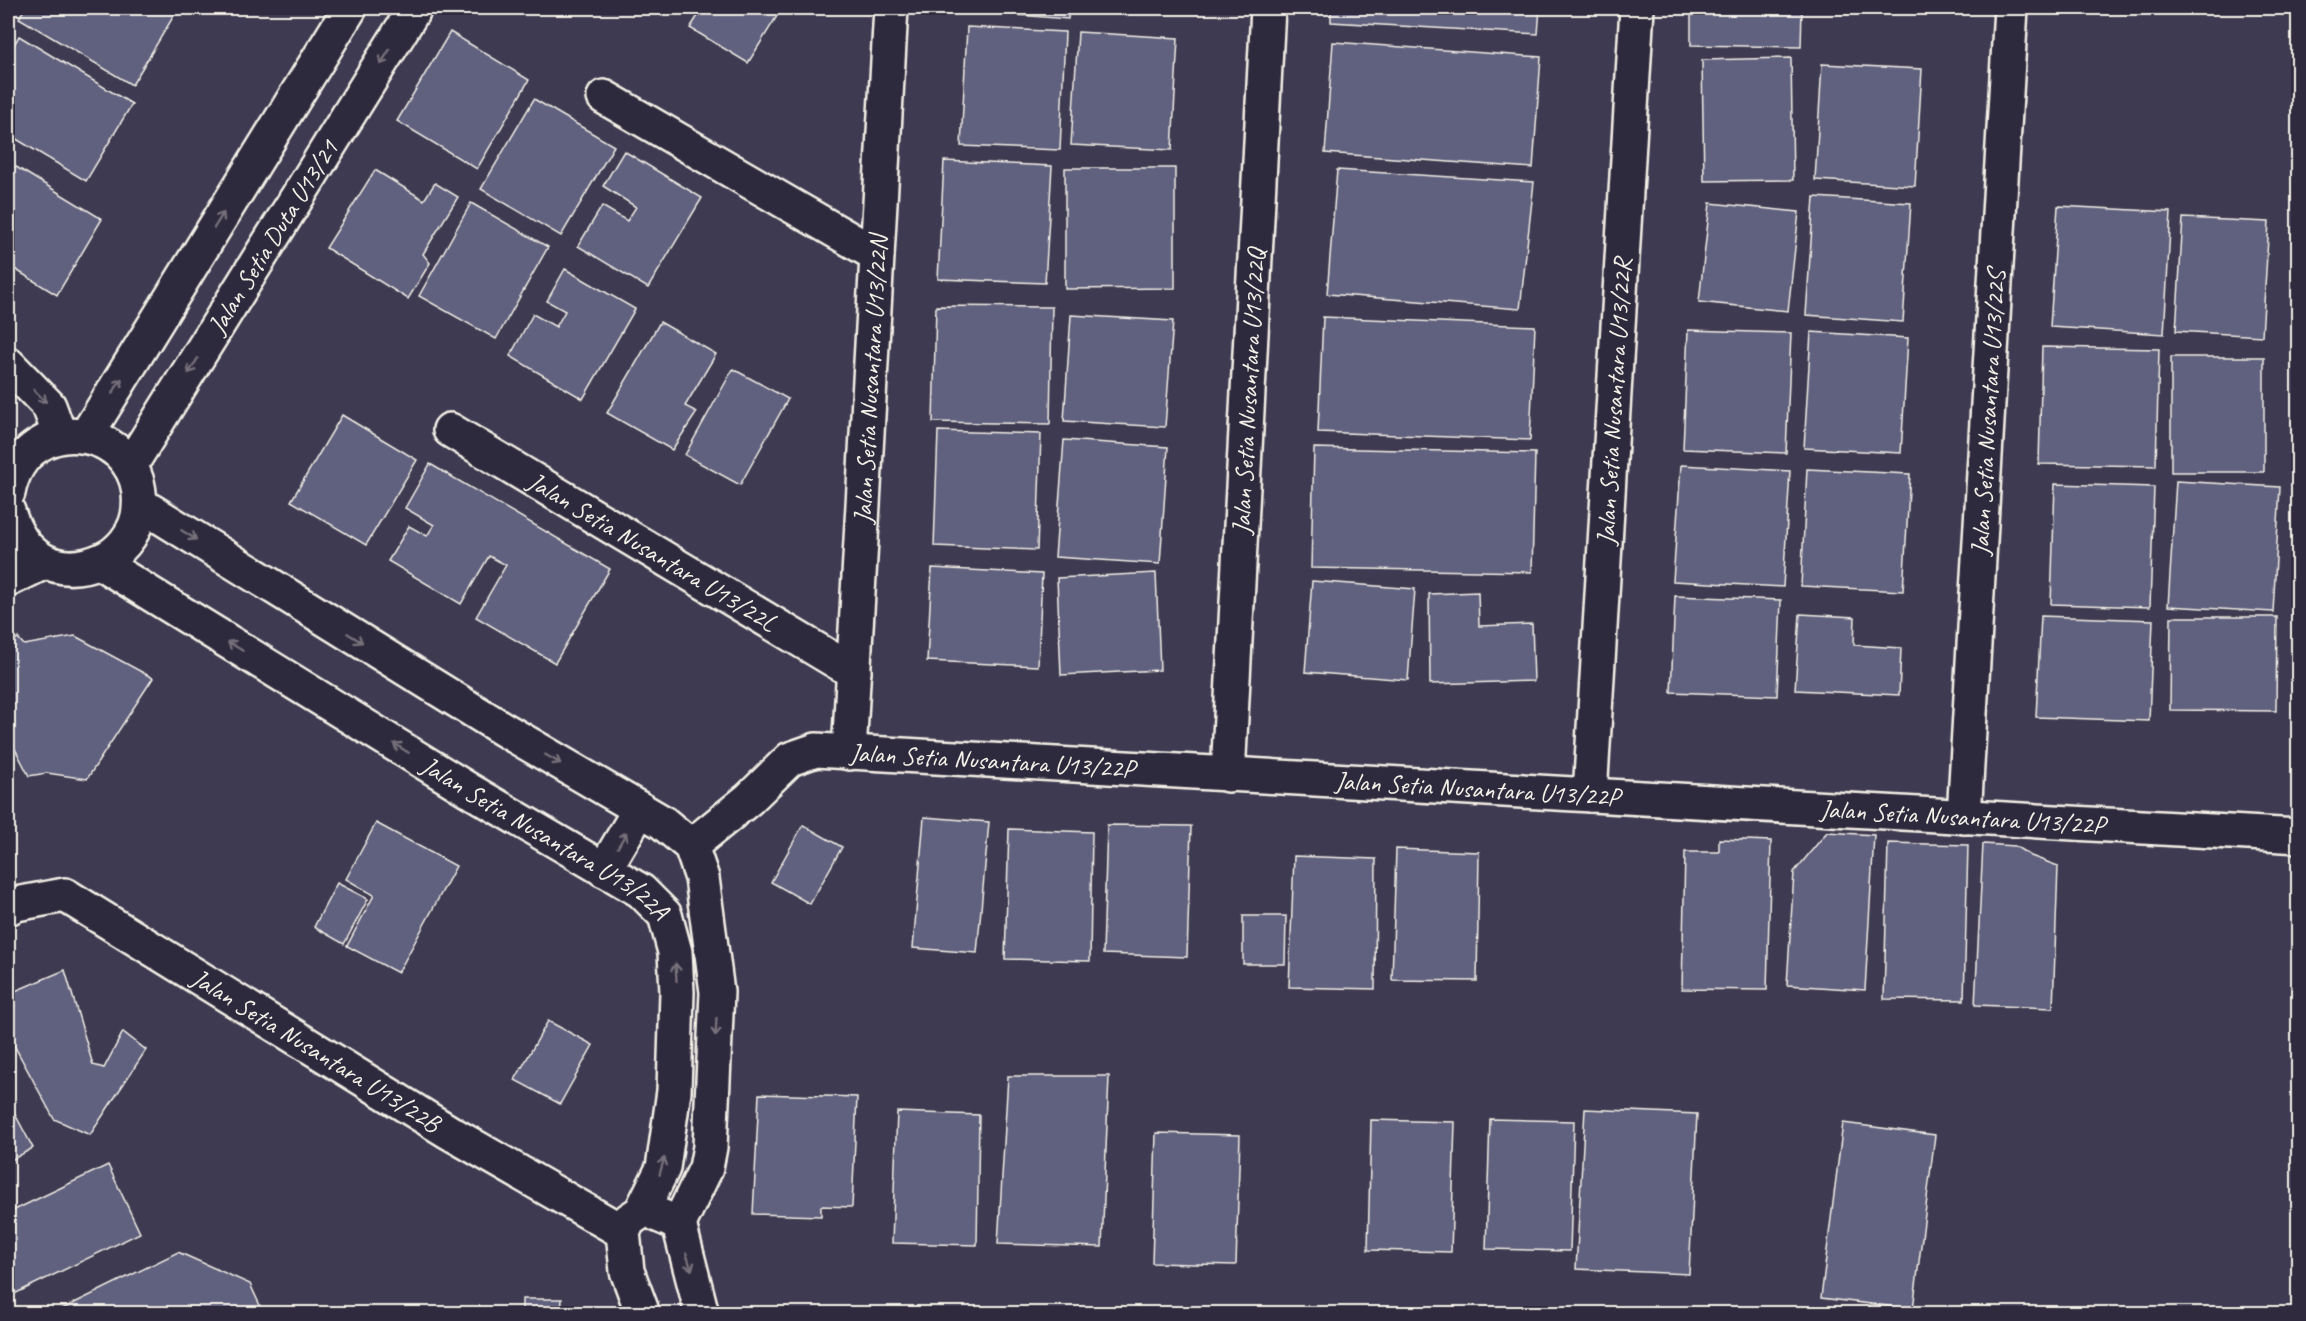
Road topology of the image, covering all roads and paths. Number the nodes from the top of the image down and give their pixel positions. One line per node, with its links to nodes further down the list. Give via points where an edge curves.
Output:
1 (350, 8): 11 (street, one-way to 1)
2 (416, 8): 12 (street, Jalan Setia Duta U13/21, one-way to 12)
3 (891, 8): 8 (street, Jalan Setia Nusantara U13/22N)
4 (1268, 8): 20 (street, Jalan Setia Nusantara U13/22Q)
5 (1637, 8): 21 (street, Jalan Setia Nusantara U13/22R)
6 (2011, 8): 23 (street, Jalan Setia Nusantara U13/22S)
7 (604, 98): 8 (street)
8 (877, 255): 18 (street, Jalan Setia Nusantara U13/22N)
9 (8, 364): 11 (street, one-way to 11)
10 (450, 430): 18 (street, Jalan Setia Nusantara U13/22L)
11 (73, 436): 12 (street, via 104,441); 13 (street, via 43,442 29,452 18,465)
12 (130, 466): 14 (street, via 138,484)
13 (8, 491): 15 (street, via 13,531 27,549)
14 (140, 504): 16 (street, via 127,540); 22 (street, one-way to 22, via 503,729)
15 (45, 562): 16 (street, via 67,568); 17 (street)
16 (99, 562): 26 (street, Jalan Setia Nusantara U13/22A, one-way to 16)
17 (8, 580)
18 (854, 672): 19 (street, Jalan Setia Nusantara U13/22N)
19 (849, 753): 20 (street, Jalan Setia Nusantara U13/22P); 25 (street, Jalan Setia Nusantara U13/22P, via 816,750 790,759)
20 (1228, 775): 21 (street, Jalan Setia Nusantara U13/22P)
21 (1590, 795): 23 (street, Jalan Setia Nusantara U13/22P)
22 (640, 809): 25 (street); 26 (street, one-way to 22)
23 (1964, 817): 24 (street, Jalan Setia Nusantara U13/22P)
24 (2298, 836)
25 (691, 846): 27 (street, Jalan Setia Nusantara U13/22A)
26 (604, 870): 29 (street, Jalan Setia Nusantara U13/22A, via 641,891)
27 (702, 878): 29 (street); 31 (street, Jalan Setia Nusantara U13/22A, one-way to 31, via 717,992 711,1147 706,1168)
28 (8, 908): 30 (street, Jalan Setia Nusantara U13/22B, via 16,903 66,895 449,1132)
29 (666, 915): 30 (street, Jalan Setia Nusantara U13/22A, one-way to 29, via 663,1168 674,1091 676,972)
30 (632, 1222): 31 (street, Jalan Setia Nusantara U13/22B, via 661,1215); 32 (street, via 627,1271)
31 (679, 1224): 33 (street, one-way to 33)
32 (643, 1314)
33 (702, 1314)

